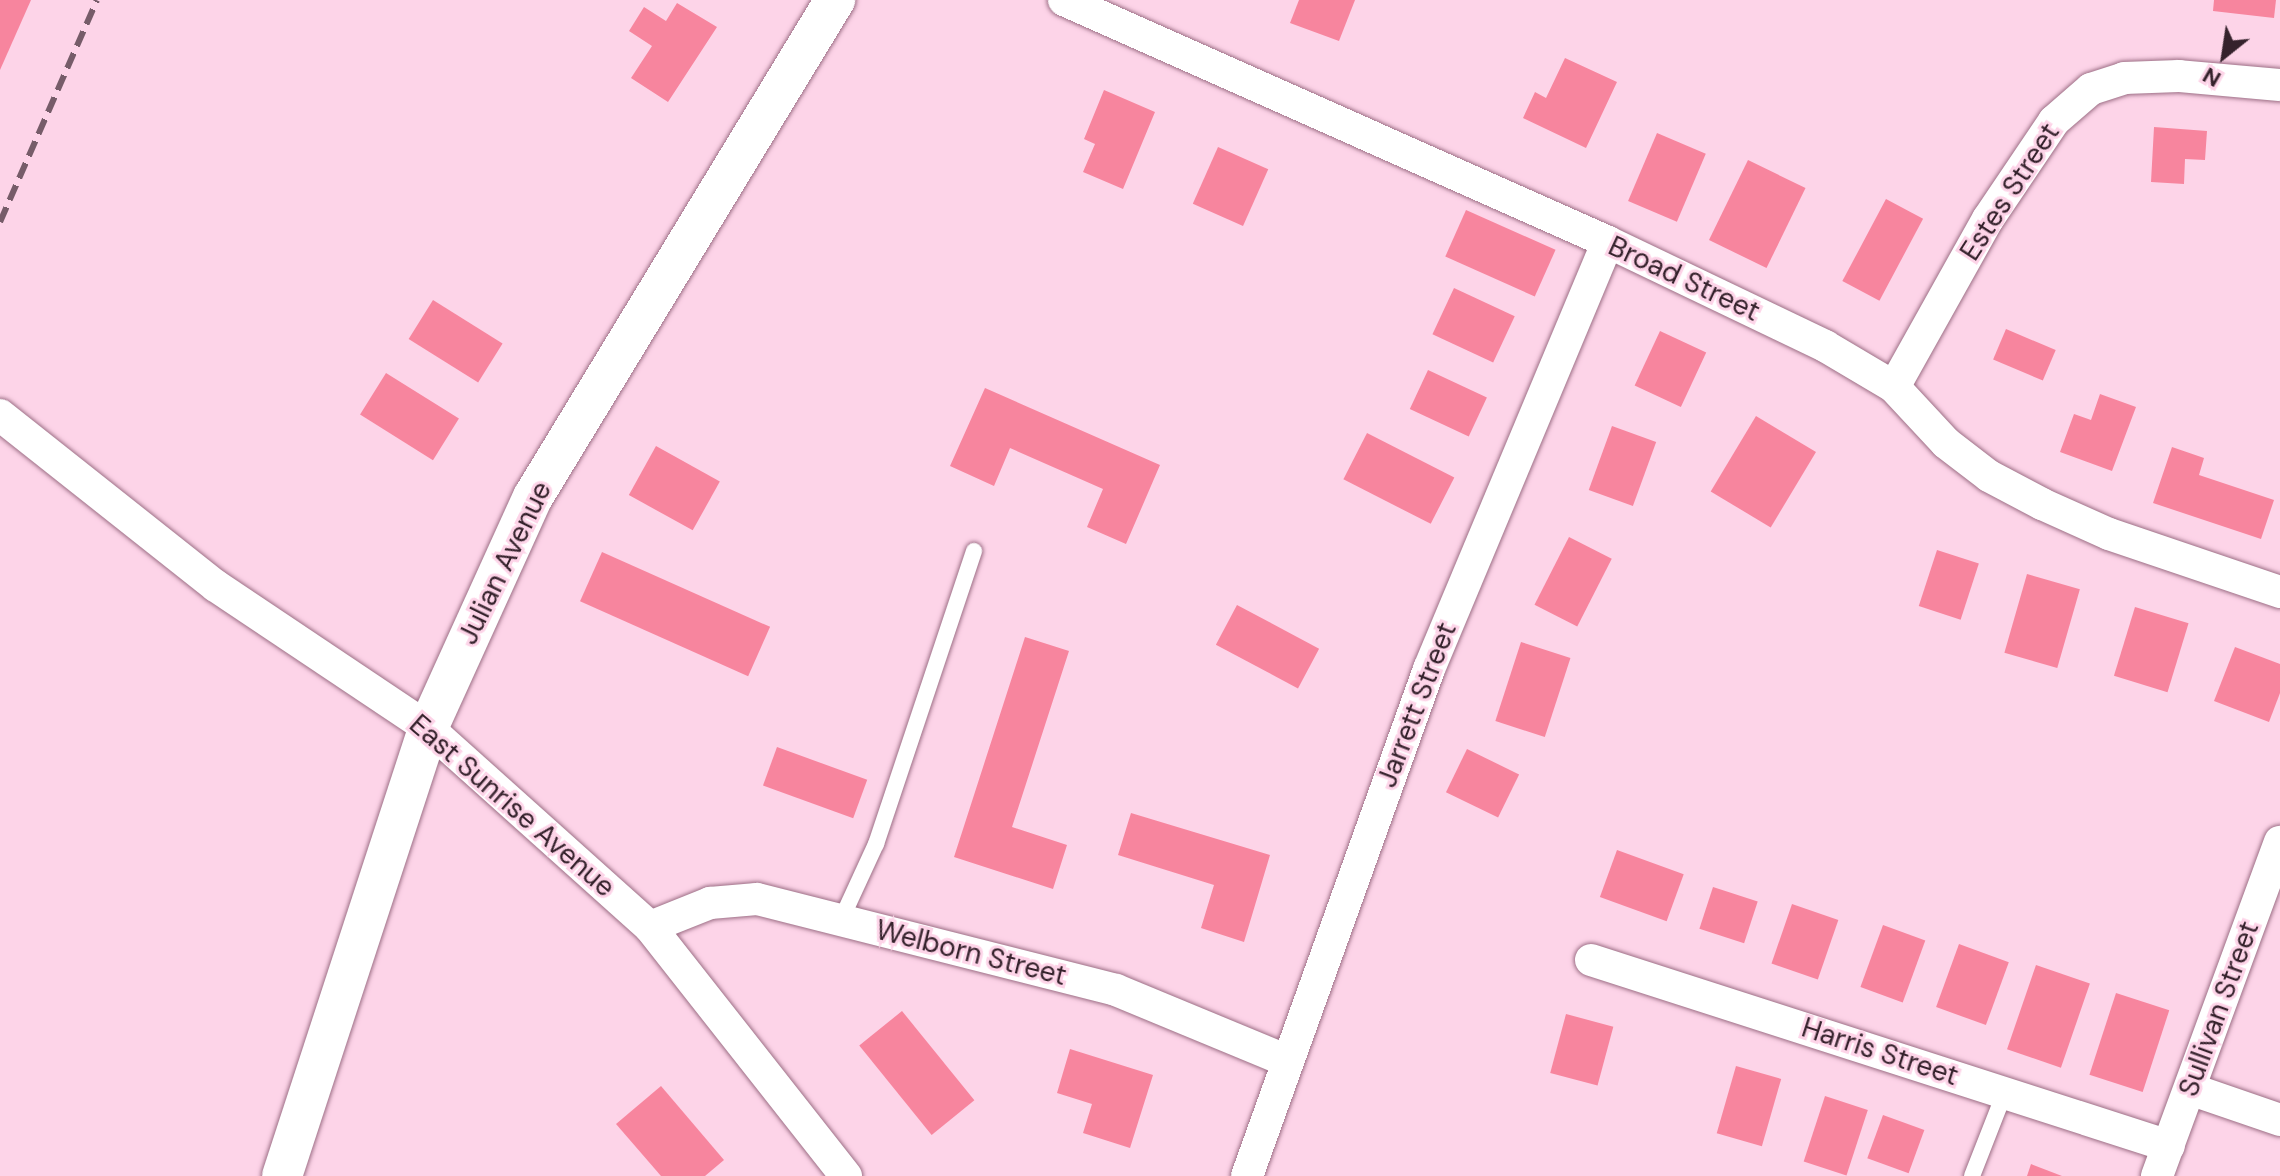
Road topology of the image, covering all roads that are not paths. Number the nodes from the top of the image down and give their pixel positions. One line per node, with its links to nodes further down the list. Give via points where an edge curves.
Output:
1 (835, 0): 9 (street, Julian Avenue, via 533,497)
2 (1064, 0): 4 (street, Broad Street)
3 (2280, 85): 5 (street, Estes Street, via 2179,76 2124,78 2091,89 2054,121 1988,219)
4 (1608, 242): 5 (street, Broad Street, via 1825,346); 14 (street, Jarrett Street, via 1429,669)
5 (1894, 387): 8 (street, Broad Street, via 1946,443 2002,483 2109,534)
6 (0, 415): 9 (street, East Sunrise Avenue, via 216,586)
7 (974, 551): 11 (lane, via 876,844)
8 (2280, 592)
9 (428, 728): 12 (street, East Sunrise Avenue); 19 (street, Julian Avenue)
10 (2280, 842): 15 (street, Sullivan Street)
11 (841, 920): 12 (street, Welborn Street, via 757,899 710,903); 14 (street, Welborn Street, via 1116,990)
12 (650, 927): 20 (street, East Sunrise Avenue)
13 (1591, 960): 16 (street, Harris Street)
14 (1285, 1060): 21 (street, Jarrett Street)
15 (2190, 1089): 17 (street); 18 (street, Sullivan Street)
16 (2005, 1092): 18 (street, Harris Street); 22 (lane)
17 (2280, 1120)
18 (2169, 1146): 23 (street, Sullivan Street)
19 (282, 1176)
20 (846, 1176)
21 (1247, 1176)
22 (1972, 1176)
23 (2157, 1176)

